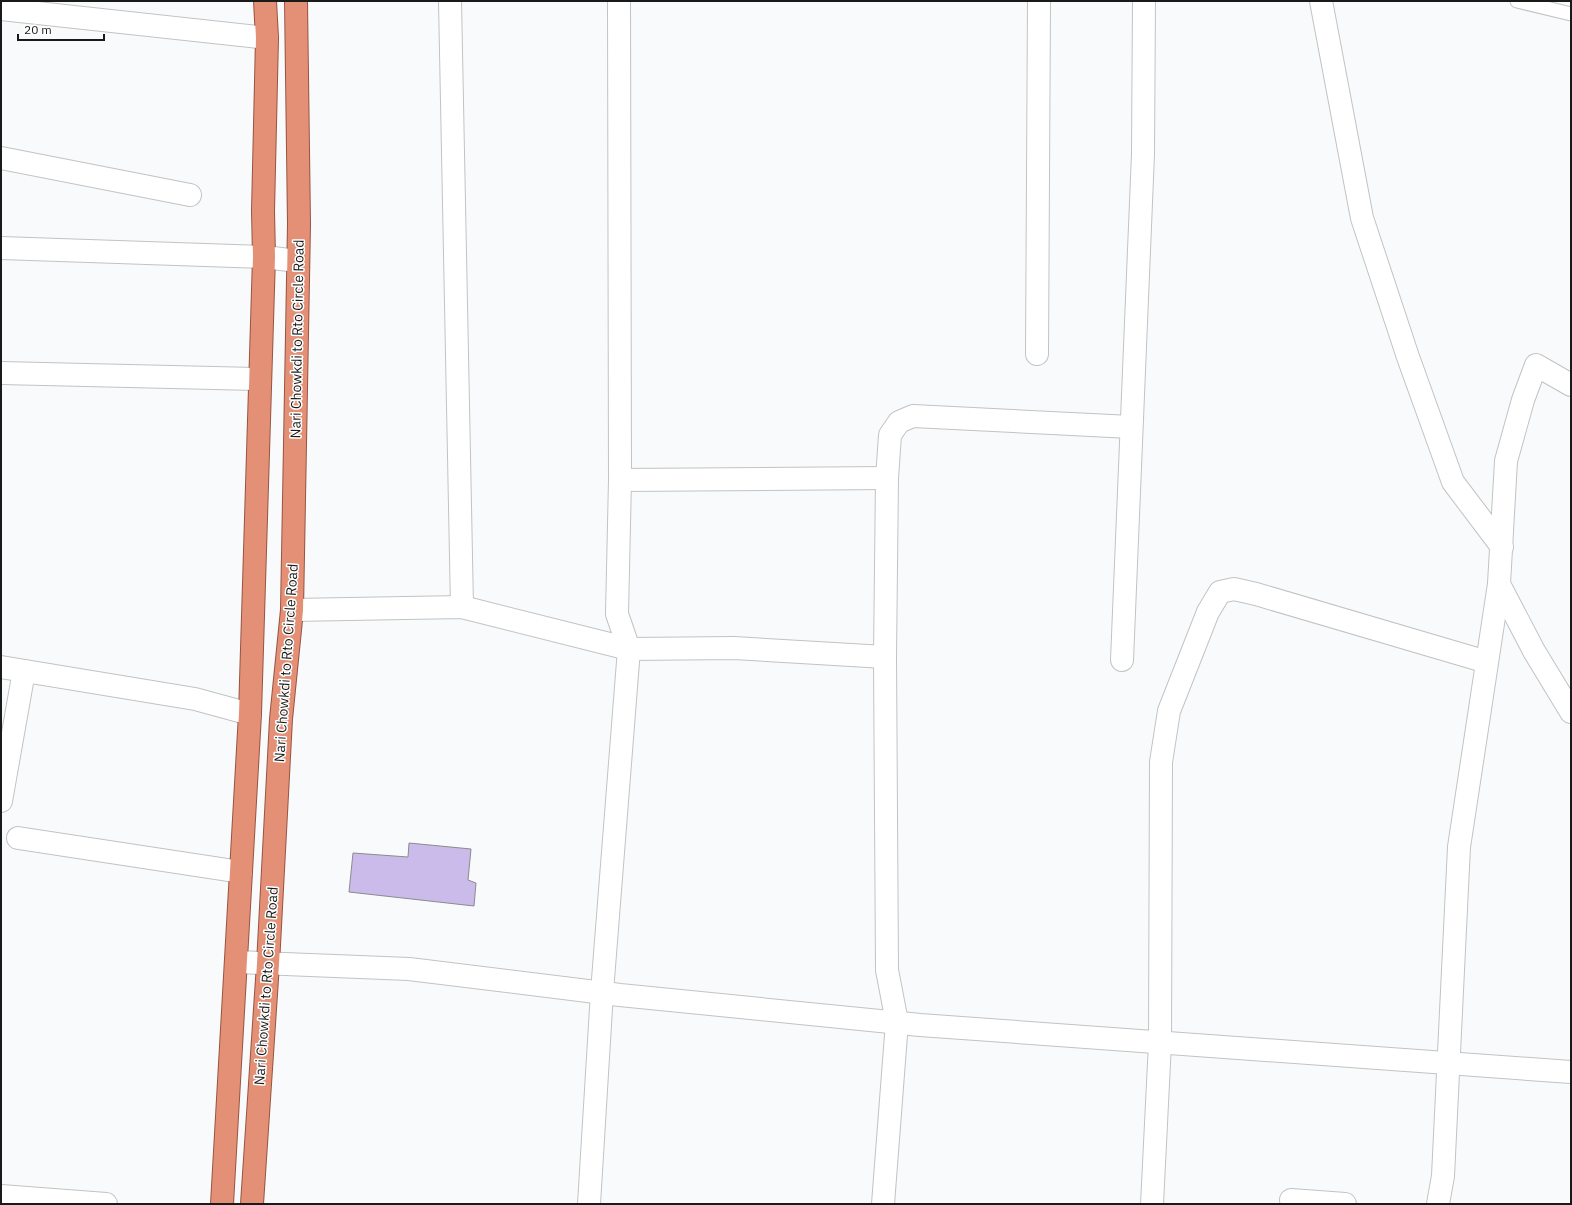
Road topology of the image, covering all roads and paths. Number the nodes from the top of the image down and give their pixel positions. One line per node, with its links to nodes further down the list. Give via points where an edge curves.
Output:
1 (265, 1): 11 (highway)
2 (296, 1): 16 (highway, Nari Chowkdi to Rto Circle Road)
3 (450, 1): 26 (street)
4 (619, 1): 23 (street)
5 (1039, 1): 17 (street)
6 (1144, 1): 21 (street, via 1143,154)
7 (1320, 1): 24 (street, via 1362,218 1408,357 1453,482)
8 (1517, 1): 10 (lane)
9 (1, 9): 11 (street)
10 (1571, 14)
11 (267, 38): 15 (highway)
12 (1, 158): 13 (street)
13 (190, 195)
14 (1, 248): 15 (street)
15 (264, 257): 16 (street); 19 (highway)
16 (298, 261): 27 (highway, Nari Chowkdi to Rto Circle Road)
17 (1037, 354)
18 (1, 373): 19 (street)
19 (260, 379): 35 (highway)
20 (1571, 385): 24 (street, via 1536,365 1506,461)
21 (1131, 427): 22 (street, via 913,416 898,422 890,435); 30 (street)
22 (887, 478): 23 (street); 29 (street)
23 (620, 480): 28 (street, via 617,614)
24 (1502, 547): 25 (street)
25 (1499, 584): 31 (street); 34 (street, via 1534,652)
26 (462, 606): 27 (street); 28 (street)
27 (292, 610): 40 (highway, Nari Chowkdi to Rto Circle Road, via 281,719)
28 (629, 649): 29 (street, via 734,648); 41 (street)
29 (885, 657): 42 (street, via 887,970)
30 (1122, 660)
31 (1487, 662): 43 (street, via 1256,594 1234,589 1220,592 1208,612 1169,711 1164,739 1161,762); 44 (street, via 1459,847)
32 (1, 667): 33 (street)
33 (24, 671): 35 (street, via 195,699); 36 (street)
34 (1571, 712)
35 (250, 714): 38 (highway)
36 (1, 801)
37 (18, 838): 38 (street)
38 (241, 872): 39 (highway)
39 (236, 962): 40 (street); 49 (highway)
40 (268, 964): 41 (street, via 409,969); 50 (highway, Nari Chowkdi to Rto Circle Road)
41 (602, 992): 42 (street); 51 (street)
42 (897, 1022): 43 (street); 52 (street)
43 (1160, 1043): 44 (street); 53 (street)
44 (1448, 1064): 45 (street); 55 (street, via 1443,1176)
45 (1571, 1072)
46 (1, 1196): 48 (street)
47 (1291, 1200): 54 (street)
48 (106, 1204)
49 (222, 1204)
50 (252, 1204)
51 (589, 1204)
52 (883, 1204)
53 (1152, 1204)
54 (1344, 1204)
55 (1438, 1204)

